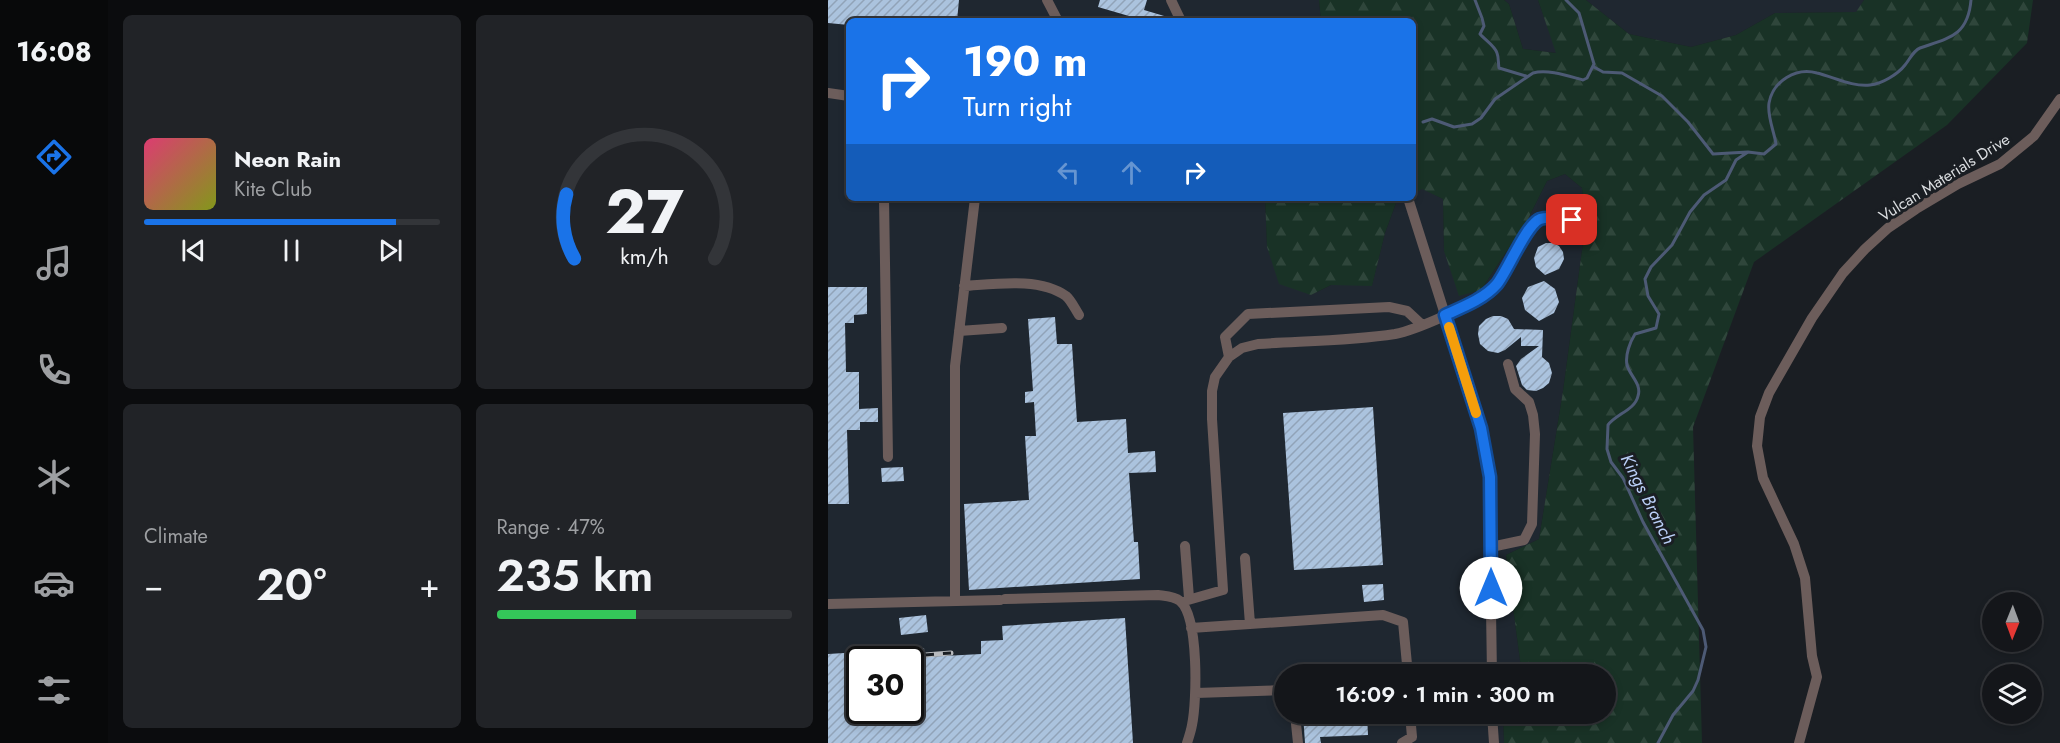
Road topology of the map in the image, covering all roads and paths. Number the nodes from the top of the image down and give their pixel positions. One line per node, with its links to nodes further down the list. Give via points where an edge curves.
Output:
1 (1047, 0): 3 (street)
2 (1171, 0): 4 (street)
3 (1056, 18)
4 (1180, 18)
5 (828, 93): 6 (street)
6 (846, 96)
7 (2060, 99): 40 (street, Vulcan Materials Drive, via 2034,136 2000,164 1916,209 1865,249 1812,318 1769,393 1760,417 1757,446 1763,478 1794,544 1805,578 1817,677)
8 (884, 201): 20 (street)
9 (975, 201): 12 (street)
10 (1409, 201): 14 (street)
11 (1572, 220): 14 (street, via 1536,221 1496,285)
12 (964, 286): 13 (street, via 1017,283 1049,288 1067,297); 17 (street)
13 (1079, 315)
14 (1445, 315): 15 (street); 22 (street, via 1481,428 1490,477)
15 (1421, 324): 18 (street, via 1381,336 1258,344); 18 (street, via 1407,311 1389,307 1248,314 1225,337)
16 (1002, 328): 17 (street)
17 (959, 331): 24 (street, via 955,366)
18 (1229, 357): 25 (street, via 1215,377 1212,400 1223,590)
19 (1508, 364): 22 (street, via 1515,389 1528,402 1533,415 1532,524 1524,540)
20 (888, 457)
21 (1185, 546): 25 (street)
22 (1491, 547): 30 (street)
23 (1245, 558): 27 (street)
24 (955, 600): 25 (street, via 1158,595); 26 (street)
25 (1185, 600): 28 (street)
26 (828, 604)
27 (1250, 624): 28 (street); 29 (street, via 1383,615 1403,622)
28 (1191, 628): 32 (street)
29 (1407, 664)
30 (1492, 664)
31 (1274, 690): 32 (street)
32 (1196, 693): 37 (street)
33 (1296, 724): 38 (street)
34 (1410, 724): 36 (street)
35 (1493, 724): 39 (street)
36 (1409, 741)
37 (1186, 743)
38 (1298, 743)
39 (1494, 743)
40 (1799, 743)

